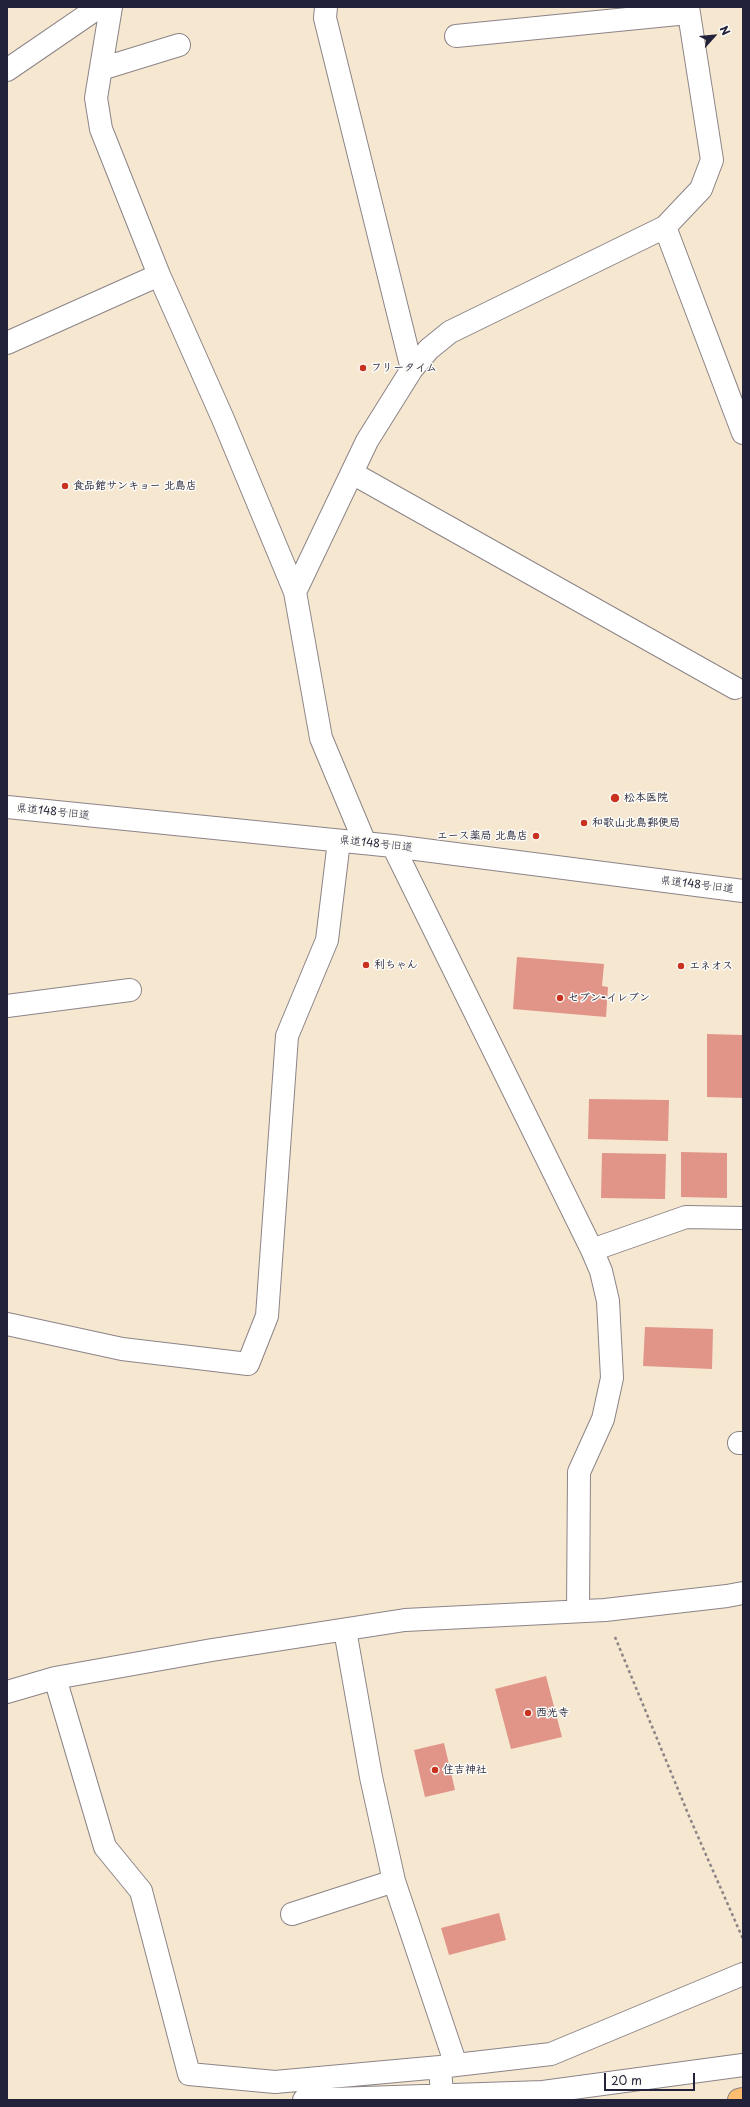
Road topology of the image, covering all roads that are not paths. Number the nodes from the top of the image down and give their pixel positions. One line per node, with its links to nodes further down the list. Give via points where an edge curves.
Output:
1 (99, 7): 8 (street)
2 (111, 7): 7 (street)
3 (326, 7): 12 (street, via 325,18)
4 (688, 10): 5 (street); 9 (street, via 712,160 701,189)
5 (456, 36)
6 (179, 45): 7 (street)
7 (101, 69): 10 (street, via 96,98 101,129)
8 (7, 70)
9 (665, 227): 12 (street, via 450,332 429,349); 13 (street)
10 (159, 275): 11 (street); 15 (street, via 223,419)
11 (7, 343)
12 (412, 369): 14 (street, via 367,442)
13 (743, 433)
14 (352, 473): 15 (street); 16 (street)
15 (295, 592): 19 (street, via 322,738)
16 (735, 688)
17 (7, 807): 18 (street, 県道148号旧道)
18 (339, 841): 19 (street, 県道148号旧道); 26 (street, via 327,940 287,1036 267,1316 248,1364 122,1349)
19 (365, 843): 20 (street, 県道148号旧道)
20 (393, 846): 21 (street, 県道148号旧道); 25 (street)
21 (743, 891)
22 (130, 990): 23 (street)
23 (7, 1006)
24 (743, 1218): 25 (street, via 686,1217)
25 (592, 1250): 28 (street, via 601,1271 608,1301 612,1378 603,1419 579,1472)
26 (7, 1324)
27 (743, 1593): 28 (street)
28 (578, 1611): 29 (street, via 405,1620)
29 (345, 1630): 30 (street); 32 (street, via 371,1777)
30 (55, 1678): 31 (street); 36 (street, via 106,1848 141,1891 189,2074 275,2082)
31 (7, 1692)
32 (394, 1881): 33 (street); 36 (street)
33 (292, 1914)
34 (743, 1974): 36 (street, via 550,2054)
35 (743, 2065): 37 (street, via 543,2092)
36 (448, 2066): 37 (street)
37 (442, 2095): 39 (street)
38 (743, 2099): 40 (main road)
39 (304, 2100)
40 (739, 2100)

